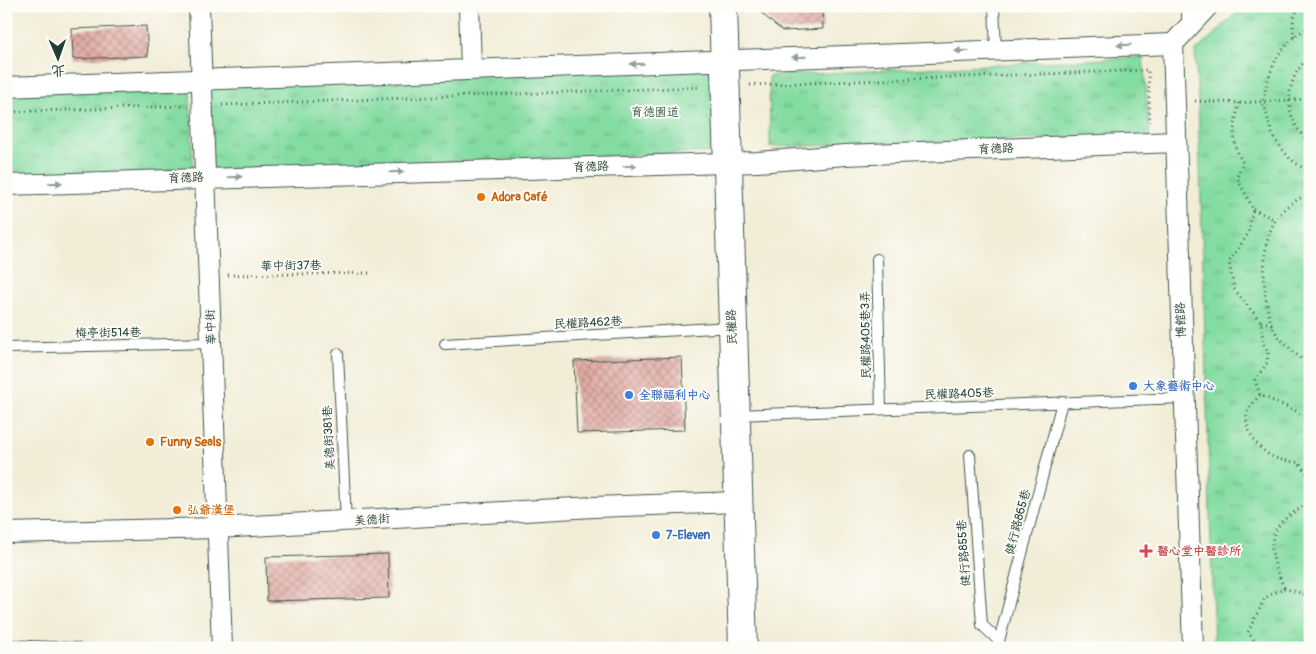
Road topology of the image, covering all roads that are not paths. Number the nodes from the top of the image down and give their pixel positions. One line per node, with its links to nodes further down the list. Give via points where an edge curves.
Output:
1 (199, 6): 12 (street, 華中街)
2 (468, 6): 10 (street)
3 (723, 6): 11 (street, 民權路)
4 (994, 6): 9 (lane)
5 (1187, 6): 7 (lane)
6 (1208, 6): 7 (street)
7 (1187, 29): 8 (street)
8 (1173, 44): 9 (street, one-way to 9); 14 (street, 博館路)
9 (996, 50): 11 (street, one-way to 11)
10 (471, 69): 11 (street, one-way to 10); 12 (street)
11 (724, 73): 15 (street, 民權路)
12 (202, 80): 13 (street); 16 (street, 華中街)
13 (6, 87)
14 (1176, 142): 15 (street, 育德路); 24 (street, 博館路)
15 (727, 163): 16 (street, 育德路, one-way to 15); 19 (street, 民權路)
16 (205, 178): 17 (street, 育德路, one-way to 16); 20 (street, 華中街)
17 (6, 185)
18 (877, 259): 26 (lane, 民權路405巷3弄)
19 (732, 327): 21 (lane, 民權路462巷); 27 (street, 民權路)
20 (211, 344): 22 (lane, 梅亭街514巷); 31 (street, 華中街)
21 (445, 344)
22 (6, 348)
23 (338, 354): 30 (lane, 美德街381巷)
24 (1183, 398): 25 (lane, 民權路405巷); 38 (street, 博館路)
25 (1062, 402): 26 (lane, 民權路405巷); 34 (lane, 健行路865巷)
26 (880, 409): 27 (lane, 民權路405巷)
27 (735, 415): 29 (street, 民權路)
28 (970, 455): 34 (lane, 健行路855巷, via 982,625)
29 (738, 502): 30 (street, 美德街, via 594,506); 37 (street, 民權路)
30 (346, 522): 31 (street, 美德街)
31 (217, 528): 32 (street, 美德街); 36 (street, 華中街)
32 (6, 533)
33 (6, 645): 35 (lane)
34 (999, 645)
35 (77, 648)
36 (222, 648)
37 (743, 648)
38 (1193, 648)

